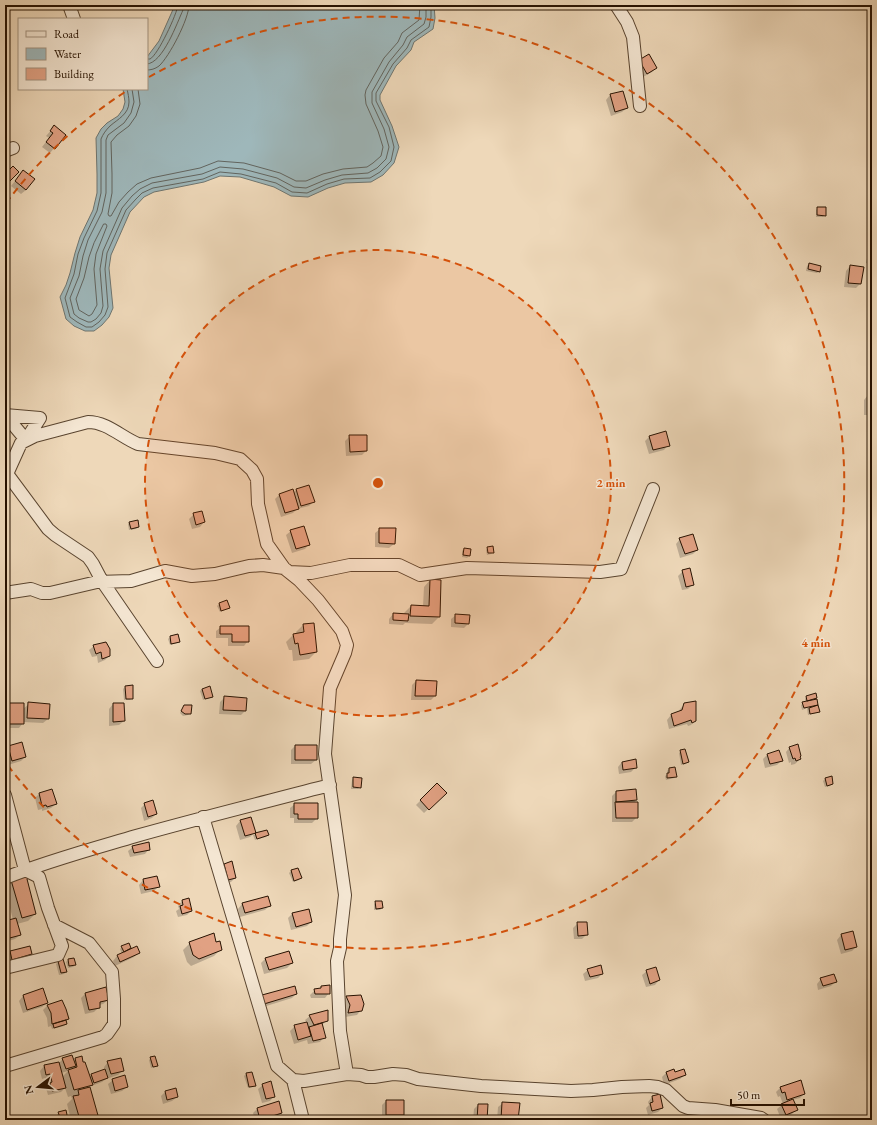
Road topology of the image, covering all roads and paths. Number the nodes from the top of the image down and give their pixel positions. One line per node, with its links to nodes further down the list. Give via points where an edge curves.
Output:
1 (69, 5): 3 (street)
2 (616, 5): 4 (street, via 633,37)
3 (74, 18)
4 (640, 106)
5 (5, 415): 6 (street); 6 (street, via 40,418)
6 (26, 440): 7 (street); 9 (street, via 81,423 96,422 138,444 215,453 240,459 252,470 257,479 258,504 267,544)
7 (6, 472): 10 (street, via 48,529 88,557)
8 (653, 489): 9 (street, via 621,569 600,572 467,568 420,575 399,565 350,565 311,573)
9 (287, 570): 10 (street, via 263,565 215,574 192,576 165,571 131,581); 13 (street, via 318,600 342,631 347,645 330,688 325,754)
10 (102, 581): 11 (street, via 50,593 31,589); 12 (street)
11 (5, 593)
12 (157, 661)
13 (330, 785): 15 (street); 21 (street, via 345,895 337,961 340,1031)
14 (5, 795): 16 (street)
15 (203, 818): 16 (street); 22 (street, via 277,1066)
16 (25, 870): 17 (street); 18 (street, via 39,877)
17 (5, 878)
18 (54, 925): 19 (street, via 62,946 58,955); 20 (street, via 89,943 112,972 114,1024 102,1037)
19 (5, 968)
20 (5, 1066)
21 (347, 1074): 22 (street, via 304,1081); 24 (street, via 374,1077 392,1074 481,1086 571,1091 649,1086 666,1090 688,1108 715,1110)
22 (293, 1080): 23 (street)
23 (303, 1120)
24 (764, 1120)

